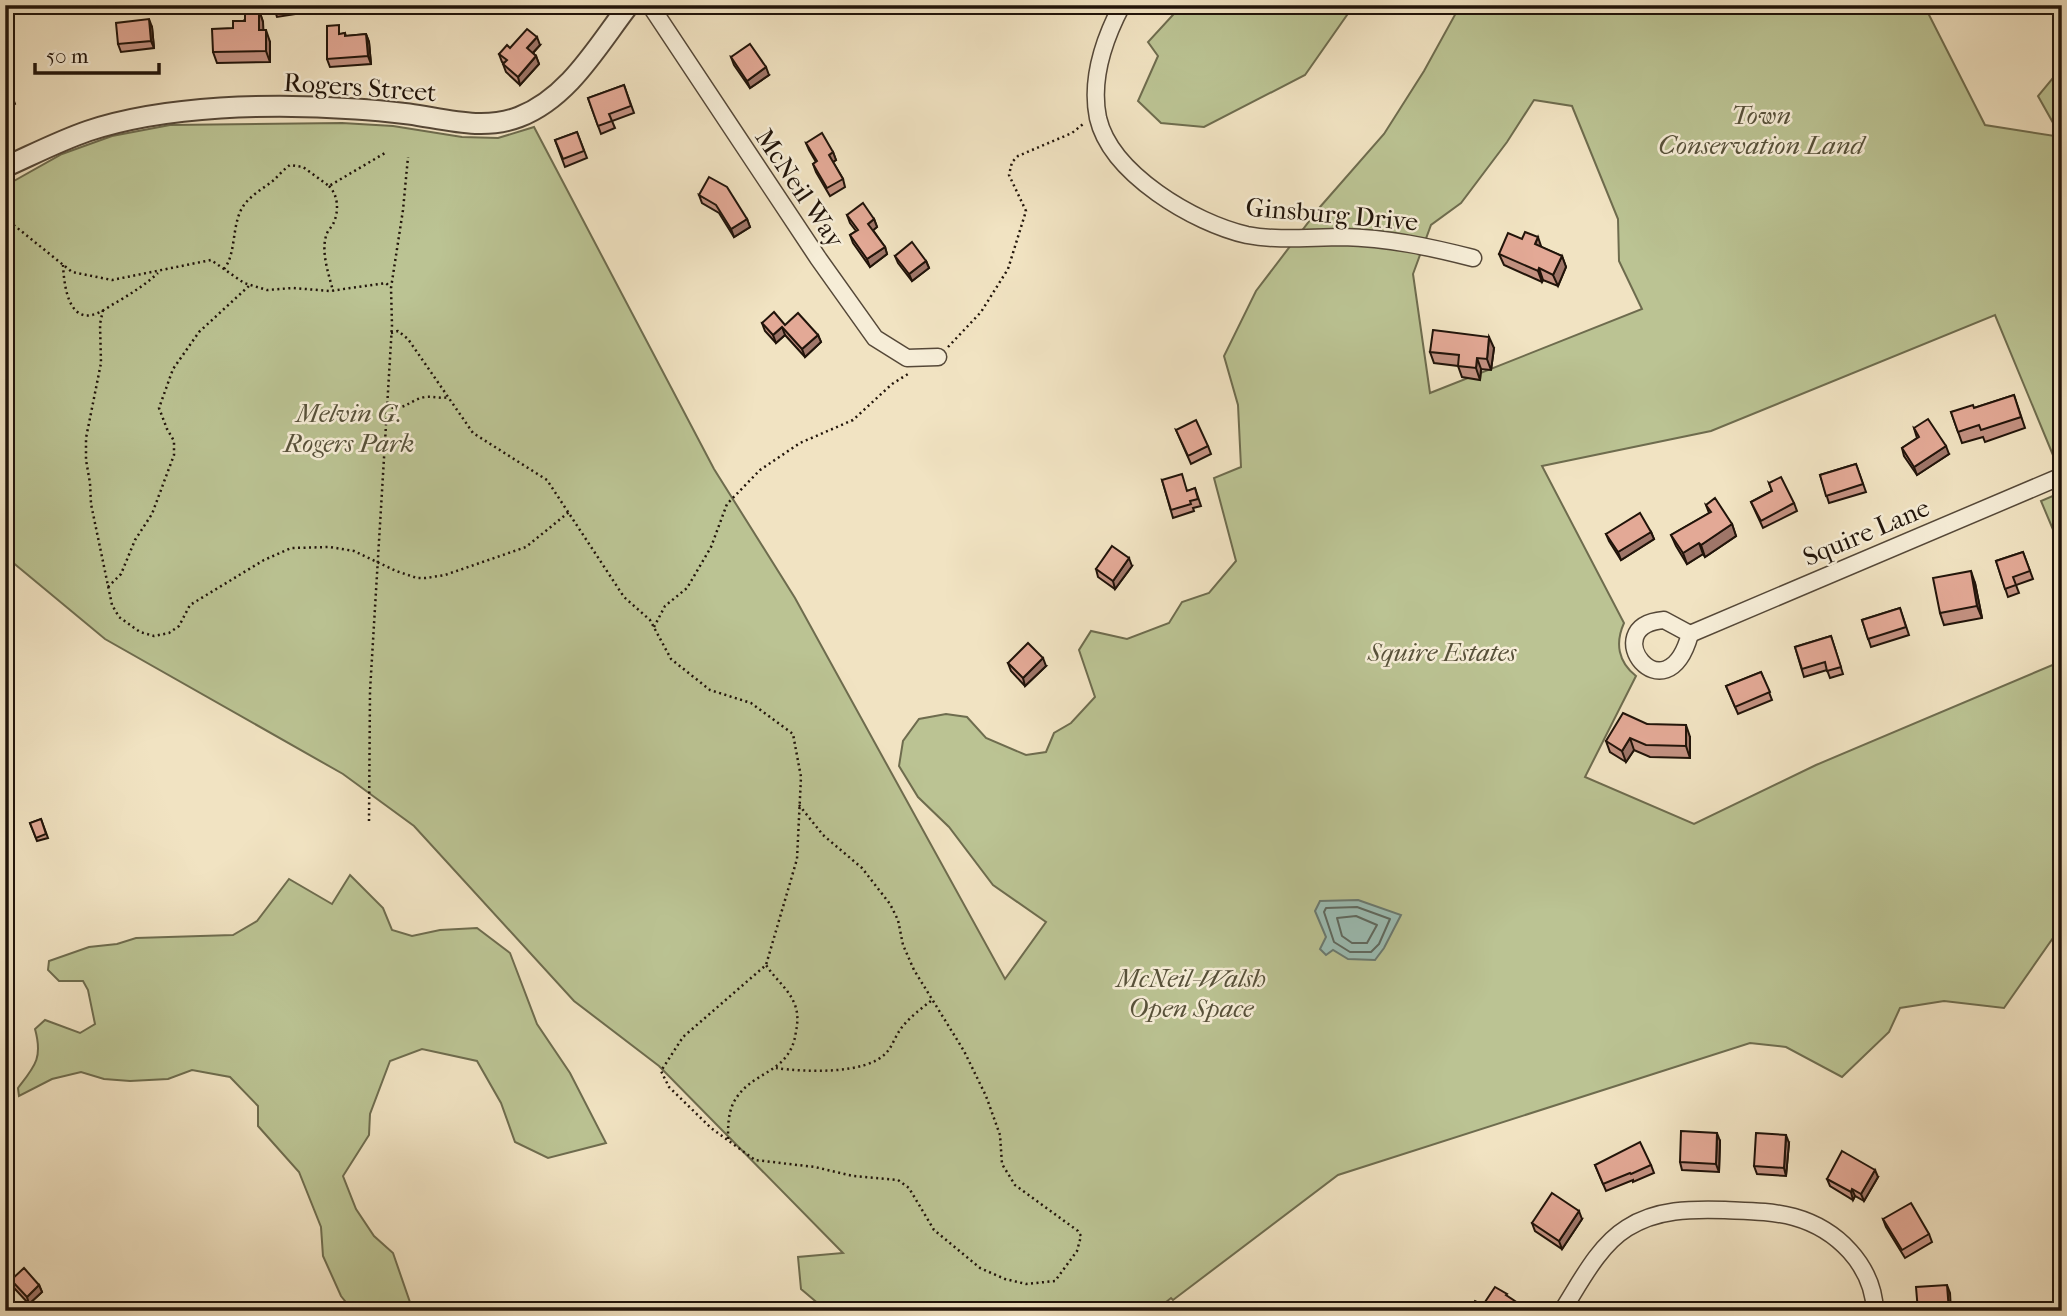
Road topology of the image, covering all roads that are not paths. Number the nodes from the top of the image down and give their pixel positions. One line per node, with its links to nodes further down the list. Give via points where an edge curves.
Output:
1 (629, 5): 4 (street, Rogers Street, via 562,91 520,117 498,124 302,106 219,109 135,118 88,131)
2 (650, 5): 6 (street, McNeil Way, via 875,338 906,358)
3 (1122, 5): 5 (street, Ginsburg Drive, via 1099,60 1098,116 1116,153 1171,203 1246,234 1392,240)
4 (5, 167)
5 (1474, 258)
6 (938, 357)
7 (2062, 475): 8 (street, Squire Lane)
8 (1690, 634)
9 (1562, 1311): 10 (street, via 1597,1257 1626,1228 1659,1212 1708,1209 1764,1211 1826,1230 1865,1270)
10 (1875, 1311)

